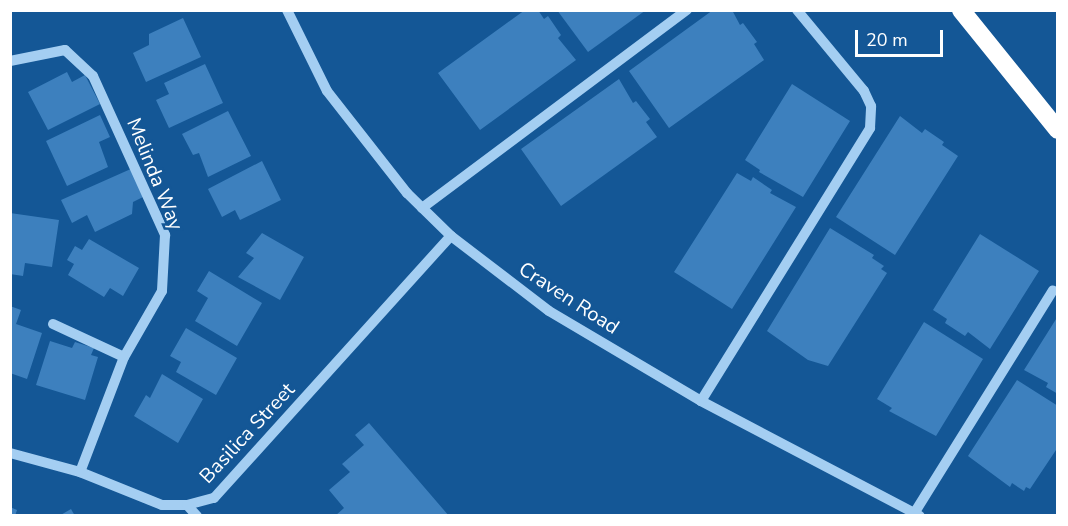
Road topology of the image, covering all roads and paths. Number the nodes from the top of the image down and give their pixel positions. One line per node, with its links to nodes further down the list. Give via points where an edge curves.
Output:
1 (287, 10): 7 (street, Craven Road, via 327,91)
2 (687, 10): 7 (street)
3 (796, 10): 12 (street, via 864,92 871,106 870,128)
4 (962, 10): 6 (highway)
5 (10, 61): 11 (street, Melinda Way, via 65,50 93,76 165,235 162,291)
6 (1058, 130)
7 (422, 208): 8 (street, Craven Road)
8 (451, 236): 12 (street, Craven Road, via 549,311); 15 (street, Basilica Street, via 214,498)
9 (1053, 290): 16 (street)
10 (53, 324): 11 (street)
11 (124, 357): 14 (street, Melinda Way)
12 (701, 401): 16 (street, Craven Road)
13 (10, 453): 14 (street, Basilica Street)
14 (80, 472): 15 (street, Basilica Street, via 162,505)
15 (187, 505): 17 (street)
16 (917, 514)
17 (196, 516)

